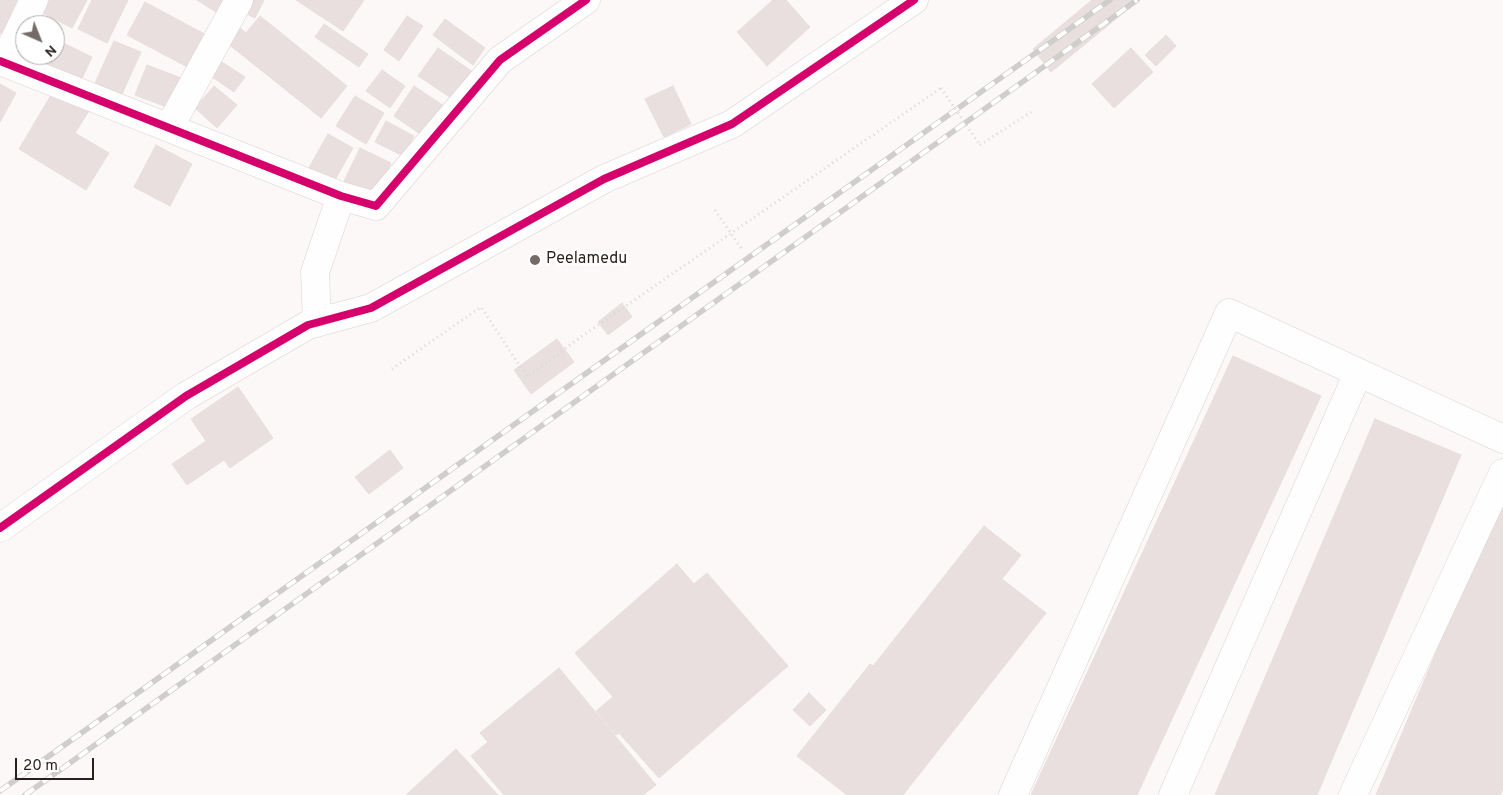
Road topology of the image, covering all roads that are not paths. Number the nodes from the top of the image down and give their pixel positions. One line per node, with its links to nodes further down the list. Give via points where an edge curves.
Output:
1 (34, 0): 5 (street)
2 (238, 0): 6 (street)
3 (586, 0): 7 (street, via 500,60 376,206)
4 (914, 0): 8 (street, via 732,124 604,179 371,308)
5 (2, 62): 6 (street)
6 (169, 128): 7 (street)
7 (341, 196): 8 (street, via 315,272)
8 (317, 323): 12 (street, via 308,325 186,396)
9 (1358, 372): 10 (street); 13 (street, via 1229,313); 14 (street)
10 (1503, 439)
11 (1503, 473): 15 (street)
12 (0, 528)
13 (1013, 795)
14 (1173, 795)
15 (1353, 795)

